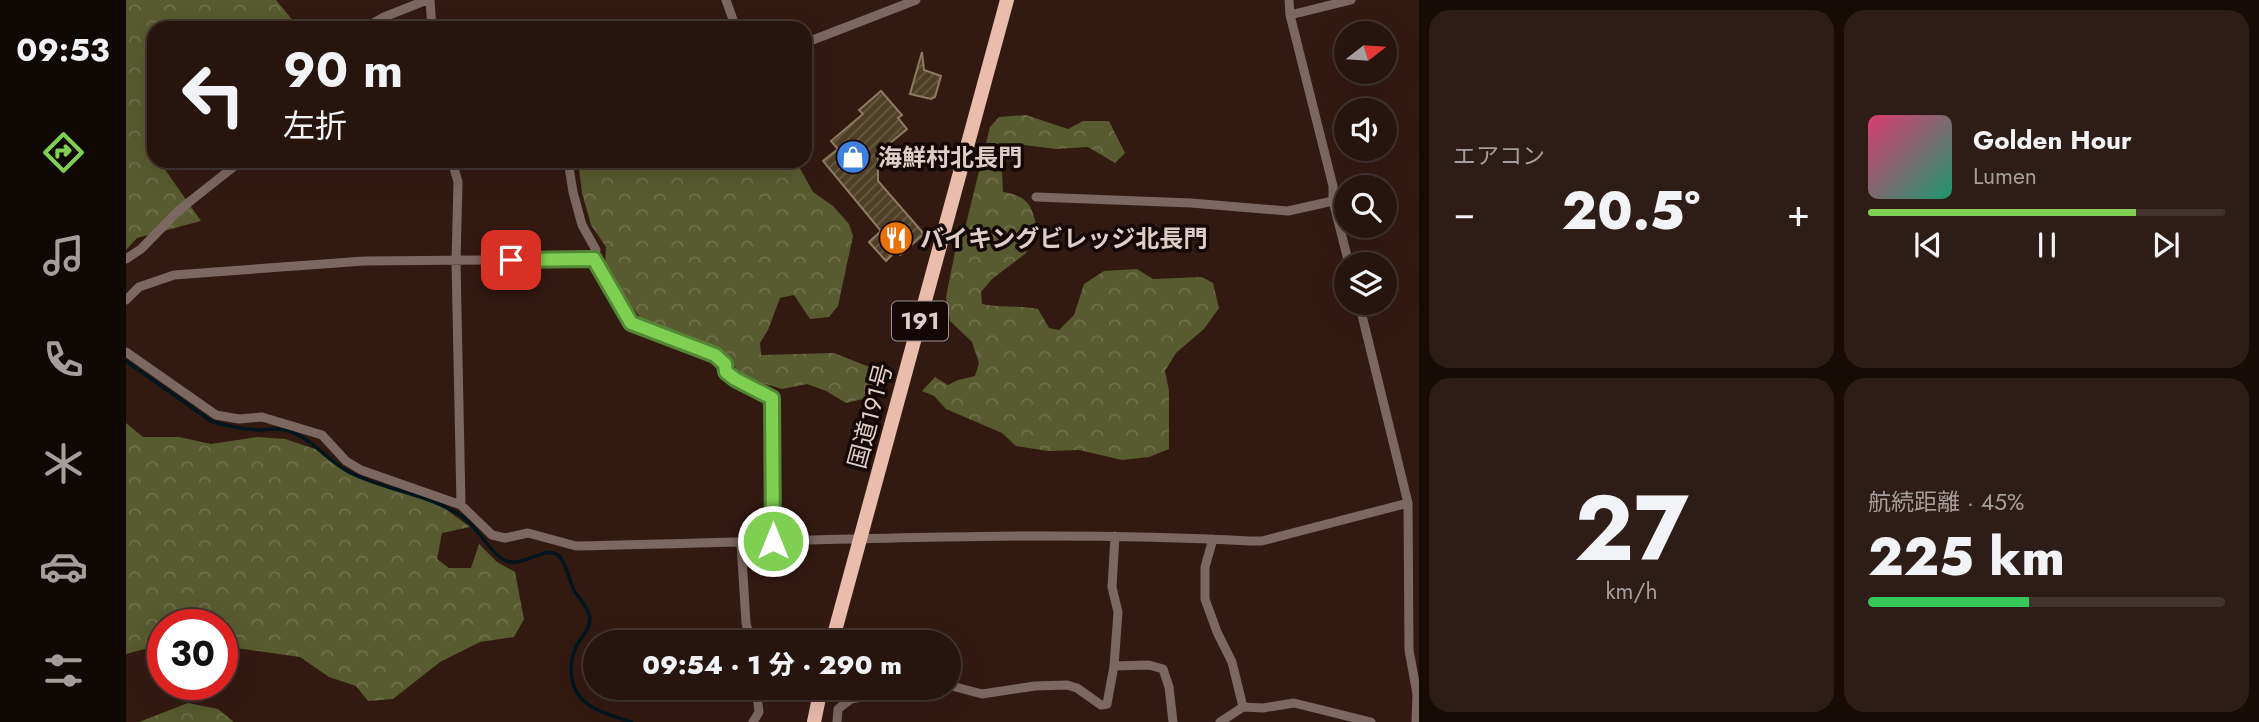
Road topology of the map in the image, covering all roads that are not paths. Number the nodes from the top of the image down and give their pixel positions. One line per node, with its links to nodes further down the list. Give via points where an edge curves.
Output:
1 (428, 0): 8 (street); 9 (street)
2 (726, 0): 10 (street)
3 (916, 0): 11 (street)
4 (1007, 0): 28 (highway, 国道191号 / 191)
5 (1289, 0): 7 (street)
6 (1351, 0): 7 (street)
7 (1290, 15): 16 (street)
8 (377, 21)
9 (431, 21)
10 (734, 21)
11 (812, 40)
12 (232, 168): 18 (street)
13 (454, 168): 20 (street, via 458,182)
14 (569, 168): 19 (street, via 582,225 596,250)
15 (1036, 197): 16 (street, via 1288,211)
16 (1333, 201): 17 (street)
17 (1346, 252)
18 (126, 259)
19 (594, 259): 20 (street); 29 (street, via 631,323 715,355 735,379 772,398)
20 (456, 261): 21 (street, via 364,261 174,275 139,287); 25 (street)
21 (126, 300)
22 (1362, 315): 24 (street)
23 (126, 352): 25 (street, via 216,415 262,417 322,435 361,470)
24 (1408, 503): 27 (street, via 1262,541); 45 (street, via 1409,650 1417,694)
25 (461, 505): 30 (street, via 492,536 505,538 528,533 576,546)
26 (1115, 536): 27 (street); 28 (street); 33 (street, via 1112,587 1118,612)
27 (1213, 539): 38 (street, via 1205,567 1205,599 1232,662)
28 (859, 540): 29 (street); 32 (highway, 国道191号 / 191)
29 (773, 541): 30 (street)
30 (741, 543): 31 (street)
31 (748, 630)
32 (835, 630)
33 (1114, 666): 34 (street, via 1107,704 1101,705 1067,685 982,694); 42 (street, via 1163,669)
34 (961, 688)
35 (758, 700): 39 (street, via 759,712)
36 (819, 700): 40 (highway)
37 (849, 700): 41 (street, via 838,709)
38 (1243, 707): 43 (street); 44 (street, via 1294,703)
39 (753, 722)
40 (814, 722)
41 (837, 722)
42 (1173, 722)
43 (1220, 722)
44 (1371, 722)
45 (1416, 722)

